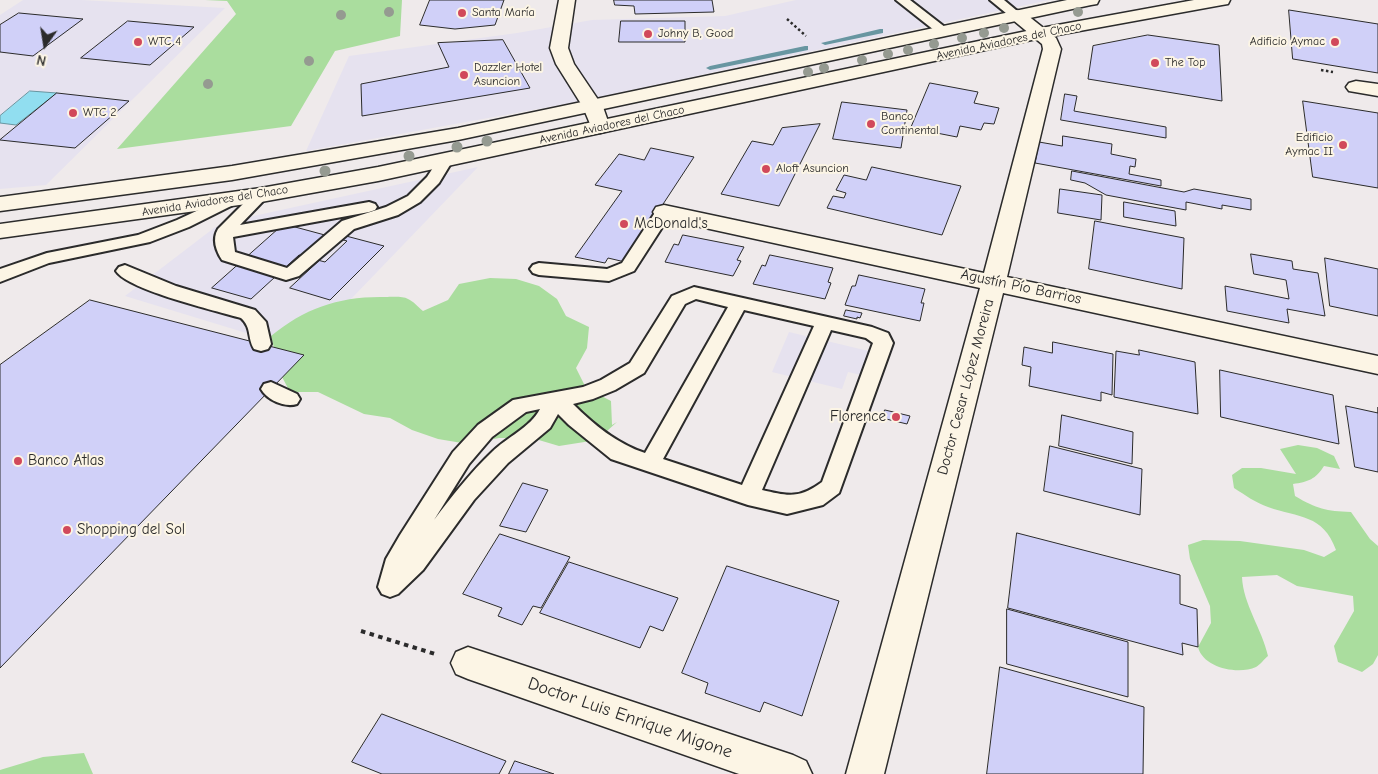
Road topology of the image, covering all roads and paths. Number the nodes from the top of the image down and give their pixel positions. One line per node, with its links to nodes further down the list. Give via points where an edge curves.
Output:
1 (567, 0): 12 (main road, via 559,48)
2 (902, 0): 8 (lane)
3 (996, 0): 7 (lane)
4 (1091, 0): 7 (main road, Avenida Aviadores del Chaco)
5 (1222, 0): 6 (main road, Avenida Aviadores del Chaco)
6 (1206, 1): 9 (main road, Avenida Aviadores del Chaco)
7 (1016, 15): 8 (main road, Avenida Aviadores del Chaco); 9 (main road, Doctor Cesar López Moreira)
8 (944, 31): 12 (main road, Avenida Aviadores del Chaco)
9 (1041, 33): 12 (main road, Avenida Aviadores del Chaco); 24 (main road, Doctor Cesar López Moreira, via 1052,49)
10 (1356, 87): 11 (main road)
11 (1378, 90)
12 (592, 108): 13 (main road, Avenida Aviadores del Chaco); 17 (main road, Avenida Aviadores del Chaco, via 308,161)
13 (445, 160): 14 (main road, Avenida Aviadores del Chaco); 16 (lane, via 433,180)
14 (262, 195): 15 (main road, Avenida Aviadores del Chaco); 20 (lane)
15 (233, 199): 19 (main road, Avenida Aviadores del Chaco); 23 (lane, via 187,223 130,242 70,252)
16 (414, 199): 20 (lane); 20 (lane, via 392,211 348,225 298,269 286,274 228,256 224,249)
17 (0, 204)
18 (664, 212): 21 (lane, via 628,267 620,272 610,276); 24 (main road, Agustín Pío Barrios)
19 (0, 231)
20 (224, 233)
21 (539, 269)
22 (125, 270): 27 (lane, via 162,288 248,314 257,322)
23 (0, 276)
24 (994, 281): 28 (main road, Agustín Pío Barrios); 37 (main road, Doctor Cesar López Moreira)
25 (739, 303): 26 (lane); 31 (lane, via 694,293 678,300 637,368 586,394); 32 (lane)
26 (825, 323): 33 (lane); 33 (lane, via 872,333 881,338 883,344 831,487 815,498 787,505)
27 (261, 344)
28 (1378, 365)
29 (272, 388): 30 (lane)
30 (290, 399)
31 (556, 399): 31 (lane, via 520,405 485,431 461,458 398,559 390,586 415,563 466,494 500,457 543,423); 32 (lane, via 576,420 619,453)
32 (650, 463): 33 (lane)
33 (748, 496)
34 (361, 631): 35 (path)
35 (468, 663): 36 (main road, Doctor Luis Enrique Migone)
36 (793, 774)
37 (865, 774)

